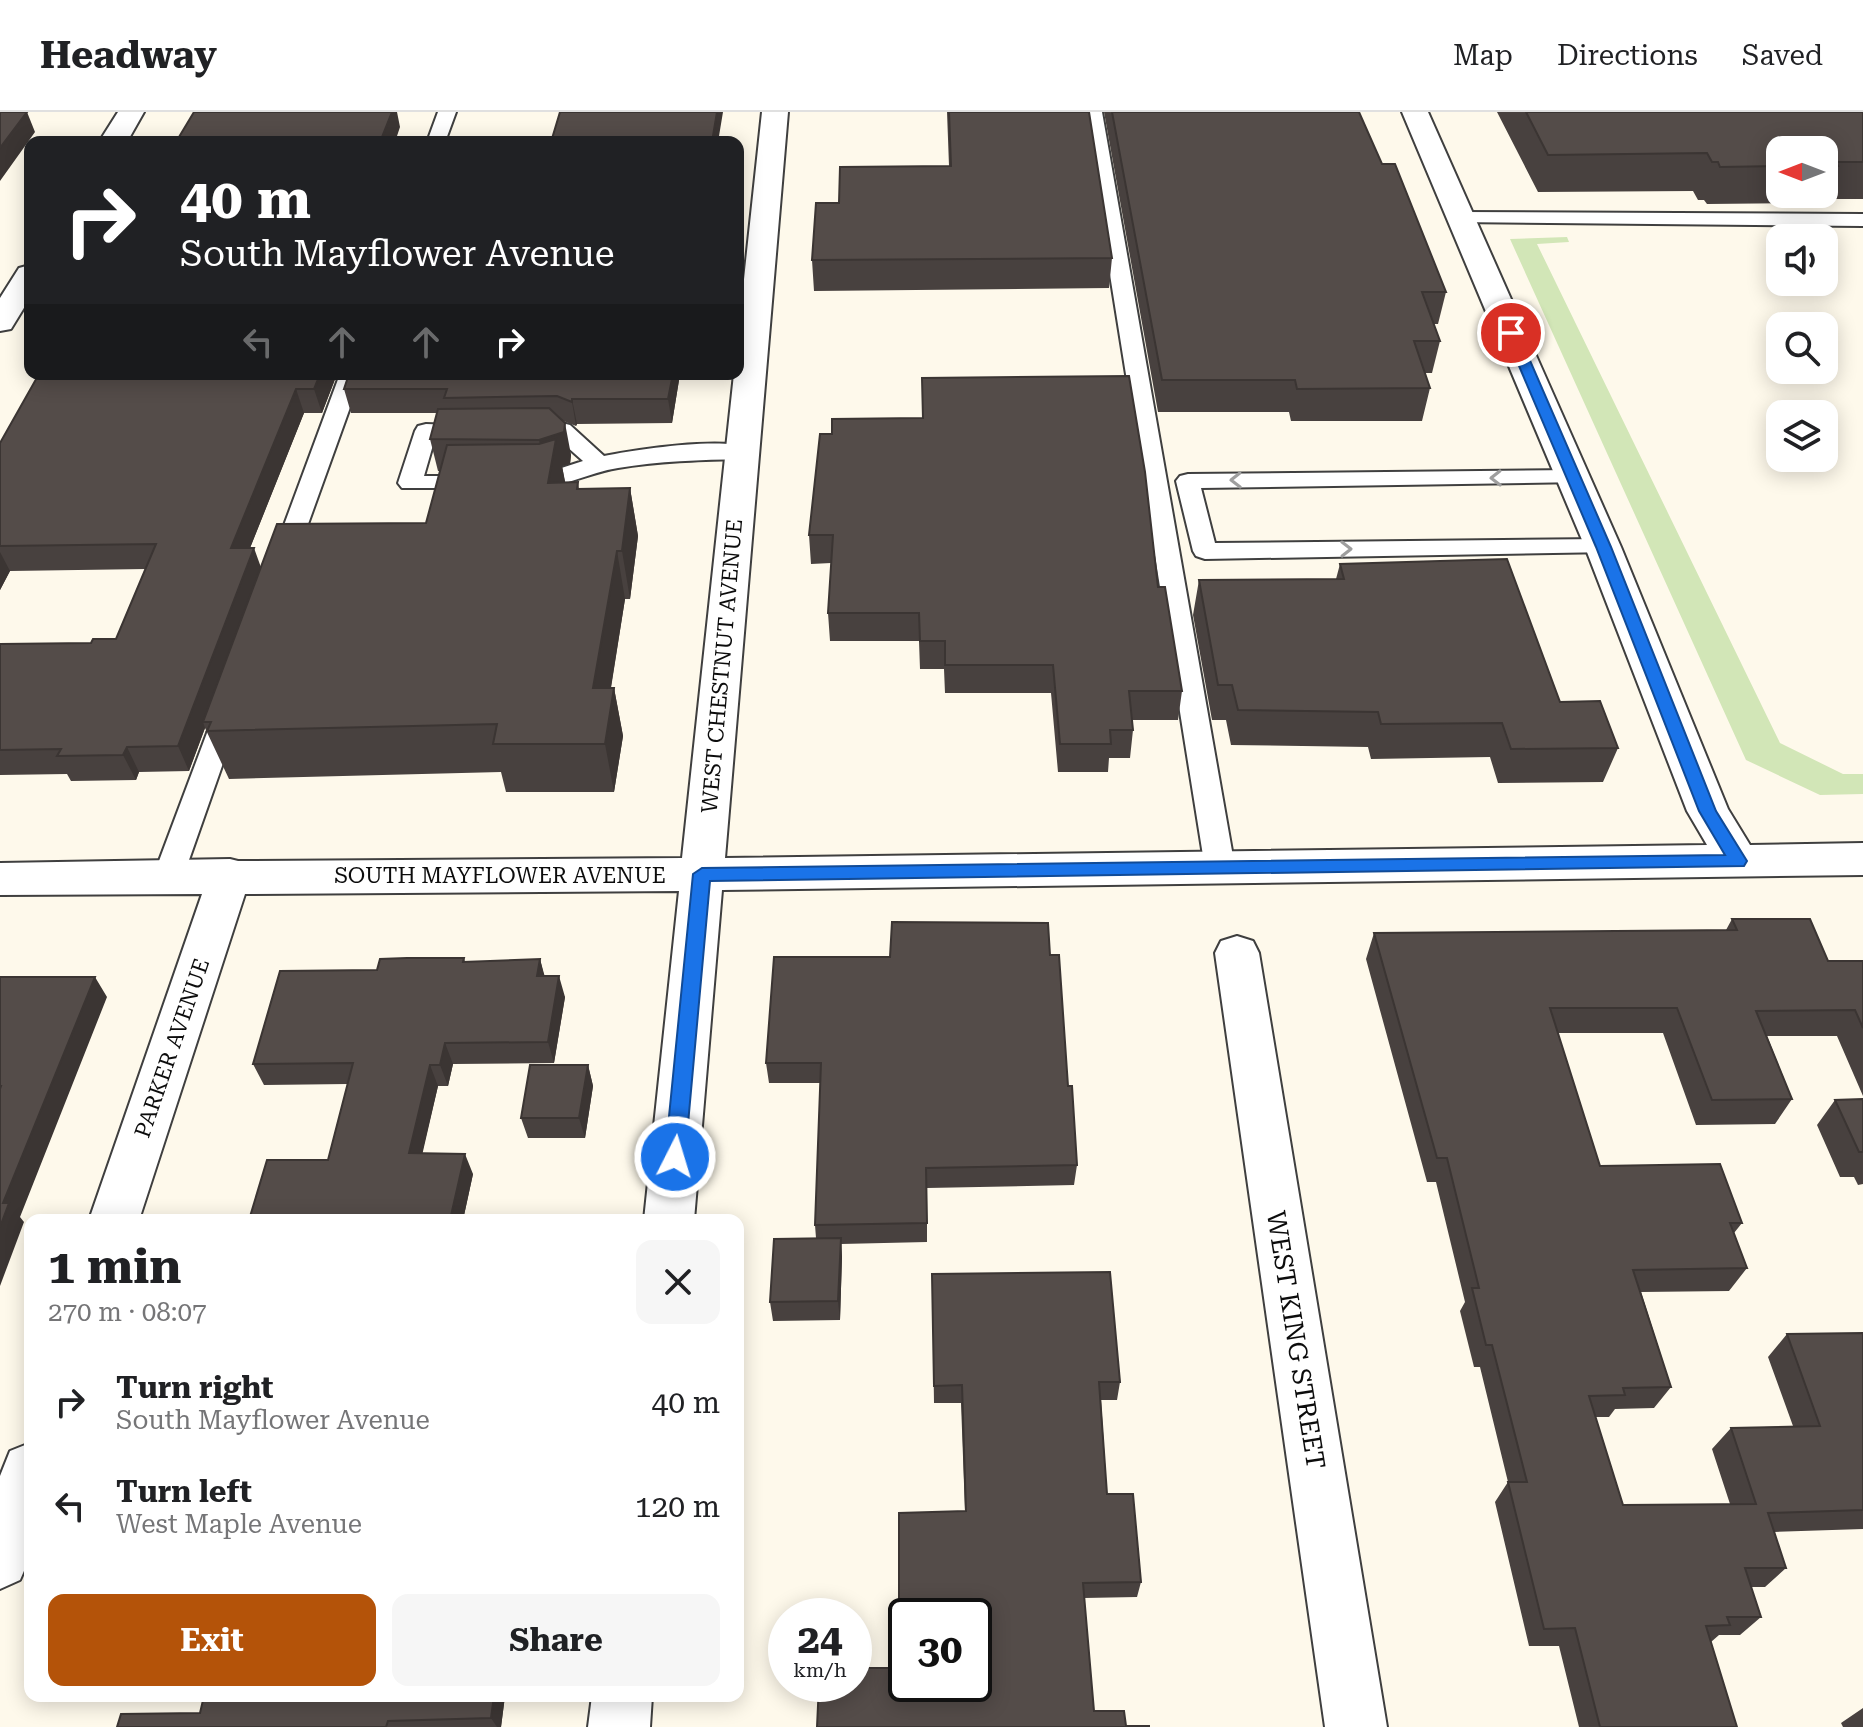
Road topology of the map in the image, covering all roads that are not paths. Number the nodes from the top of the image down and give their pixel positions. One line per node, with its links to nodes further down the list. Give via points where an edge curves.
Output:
1 (131, 112): 6 (street)
2 (447, 112): 7 (lane)
3 (775, 112): 12 (street, WEST CHESTNUT AVENUE)
4 (1093, 112): 22 (lane)
5 (1415, 112): 8 (street)
6 (117, 136)
7 (438, 136)
8 (1461, 218): 9 (lane); 16 (street)
9 (1863, 220)
10 (24, 284): 11 (street)
11 (0, 322)
12 (746, 336): 14 (street, WEST CHESTNUT AVENUE)
13 (349, 380): 18 (lane)
14 (742, 452): 15 (lane, via 670,453); 23 (street, WEST CHESTNUT AVENUE)
15 (599, 464): 15 (lane, via 549,482 410,483 426,431 562,430)
16 (1574, 477): 17 (street); 17 (lane, one-way to 17, via 1188,481 1205,551)
17 (1603, 547): 21 (street, via 1708,811)
18 (276, 581)
19 (238, 684): 25 (lane)
20 (1863, 859): 21 (street, SOUTH MAYFLOWER AVENUE)
21 (1738, 861): 22 (street, SOUTH MAYFLOWER AVENUE)
22 (1220, 868): 23 (street, SOUTH MAYFLOWER AVENUE)
23 (702, 874): 24 (street, SOUTH MAYFLOWER AVENUE); 29 (street, WEST CHESTNUT AVENUE)
24 (230, 875): 25 (street, SOUTH MAYFLOWER AVENUE); 28 (street, PARKER AVENUE)
25 (168, 877): 26 (street, SOUTH MAYFLOWER AVENUE)
26 (0, 879)
27 (1237, 953): 34 (street, WEST KING STREET)
28 (116, 1214)
29 (670, 1214)
30 (24, 1488): 31 (street)
31 (0, 1560)
32 (621, 1702): 33 (street)
33 (619, 1727)
34 (1356, 1727)

